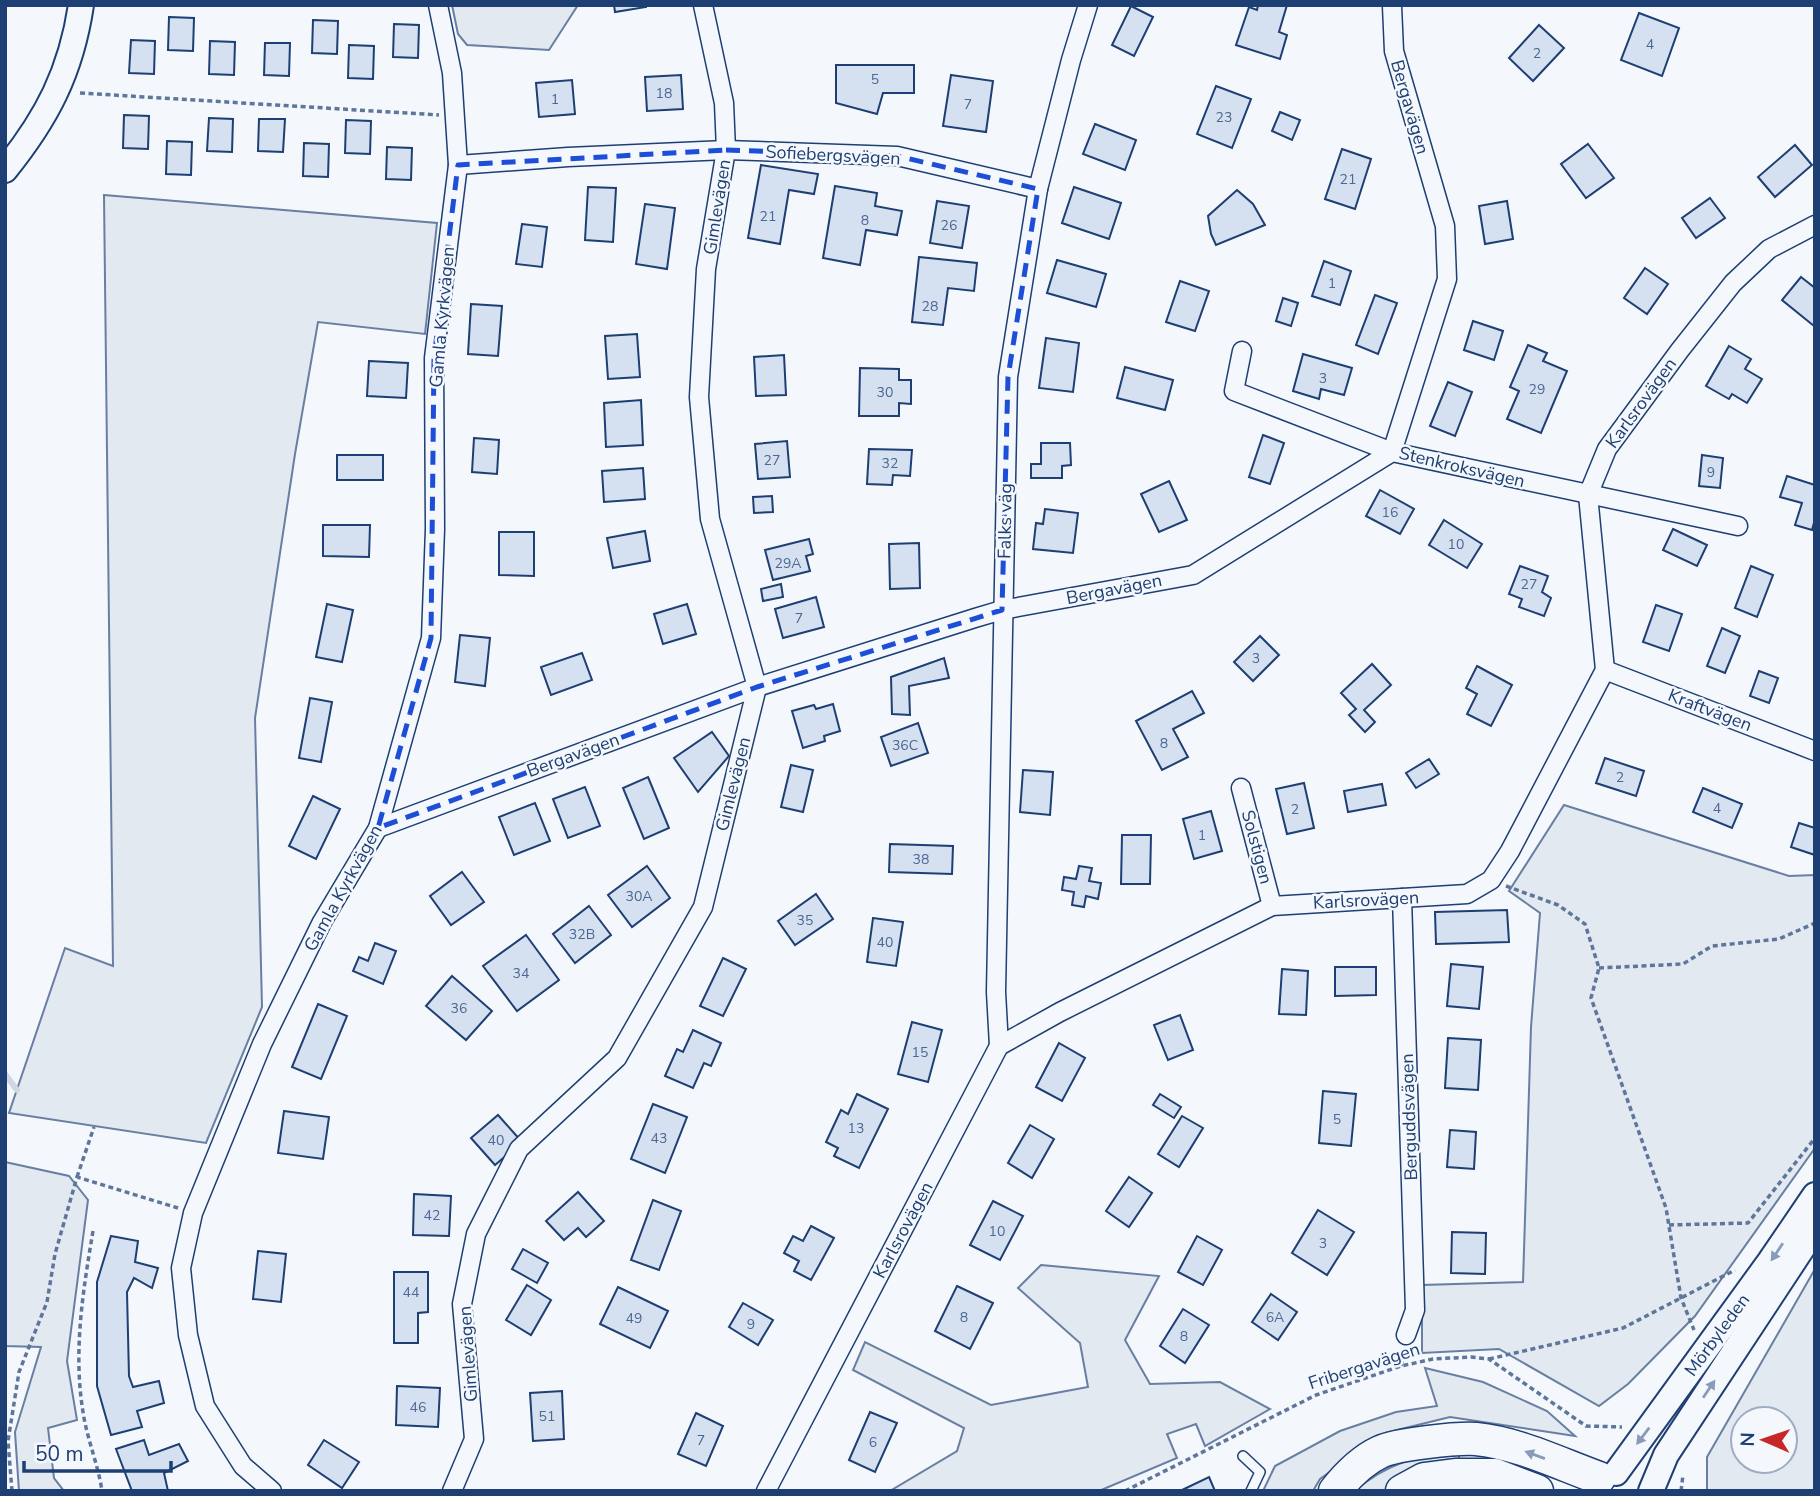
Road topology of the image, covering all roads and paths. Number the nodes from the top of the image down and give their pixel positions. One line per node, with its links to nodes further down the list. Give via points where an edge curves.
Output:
1 (81, 5): 6 (street)
2 (438, 5): 7 (street, Gamla Kyrkvägen, via 452,73)
3 (703, 5): 8 (street, Gimlevägen, via 724,103)
4 (1088, 5): 11 (street, Falks väg)
5 (1392, 6): 14 (street, Bergavägen, via 1394,51 1445,226 1447,279)
6 (58, 92): 7 (path); 10 (street)
7 (455, 116): 9 (street, Gamla Kyrkvägen)
8 (726, 150): 9 (street, Sofiebergsvägen); 11 (street, Sofiebergsvägen, via 897,156); 19 (street, Gimlevägen, via 706,269 699,397 710,519)
9 (458, 165): 22 (street, Gamla Kyrkvägen, via 434,358 431,638)
10 (5, 170)
11 (1038, 189): 17 (street, Falks väg, via 1008,377)
12 (1815, 225): 15 (street, Karlsrovägen, via 1769,249 1733,283 1607,449)
13 (1242, 351): 14 (street, Stenkroksvägen, via 1234,391)
14 (1392, 452): 15 (street, Stenkroksvägen); 17 (street, Bergavägen, via 1193,575)
15 (1588, 495): 16 (street, Stenkroksvägen); 18 (street, Karlsrovägen)
16 (1738, 526)
17 (1002, 610): 19 (street, Bergavägen); 28 (street, Falks väg)
18 (1605, 670): 20 (street, Kraftvägen); 23 (street)
19 (757, 687): 22 (street, Bergavägen); 48 (street, Gimlevägen, via 703,907 617,1058 519,1149 476,1234 463,1304 474,1439)
20 (1815, 751)
21 (1241, 788): 25 (street, Solstigen)
22 (378, 828): 33 (street, Gamla Kyrkvägen, via 322,922 268,1032)
23 (1491, 880): 24 (street, Karlsrovägen, via 1467,894); 27 (path, via 1558,905 1585,924)
24 (1402, 898): 25 (street, Karlsrovägen); 39 (street, Berguddsvägen, via 1415,1310)
25 (1272, 906): 28 (street, Karlsrovägen)
26 (1815, 923): 27 (path, via 1779,939 1712,946 1683,964)
27 (1599, 968): 34 (path, via 1591,999)
28 (999, 1046): 49 (street, Karlsrovägen)
29 (94, 1127): 31 (path)
30 (1815, 1138): 34 (path, via 1748,1223)
31 (77, 1177): 33 (path); 45 (path, via 47,1302 19,1372 8,1441)
32 (1815, 1195): 37 (street, Mörbyleden, one-way to 37)
33 (193, 1213): 47 (street, Gamla Kyrkvägen, via 181,1268 188,1335 205,1406 243,1466)
34 (1669, 1225): 38 (path)
35 (1815, 1230): 55 (street, Mörbyleden, one-way to 35, via 1671,1446)
36 (93, 1231): 46 (path, via 77,1362 83,1413)
37 (1770, 1261): 38 (path, Fribergavägen, via 1754,1261); 42 (street, Mörbyleden, one-way to 42)
38 (1681, 1298): 40 (path); 41 (path, Fribergavägen, via 1623,1328)
39 (1406, 1335)
40 (1697, 1339)
41 (1489, 1359): 42 (path, via 1586,1426 1631,1427); 50 (path, Fribergavägen, via 1433,1359 1316,1395)
42 (1643, 1437): 44 (street, Mörbyleden)
43 (1243, 1456): 51 (lane, via 1260,1472)
44 (1601, 1481): 52 (highway, one-way to 52, via 1517,1449 1476,1439 1380,1452); 55 (street, via 1639,1481)
45 (12, 1491)
46 (102, 1491)
47 (272, 1491)
48 (452, 1491)
49 (766, 1491)
50 (1125, 1491)
51 (1251, 1491)
52 (1335, 1491)
53 (1402, 1491): 54 (highway, via 1424,1479 1482,1475 1495,1475)
54 (1537, 1491)
55 (1651, 1491)

